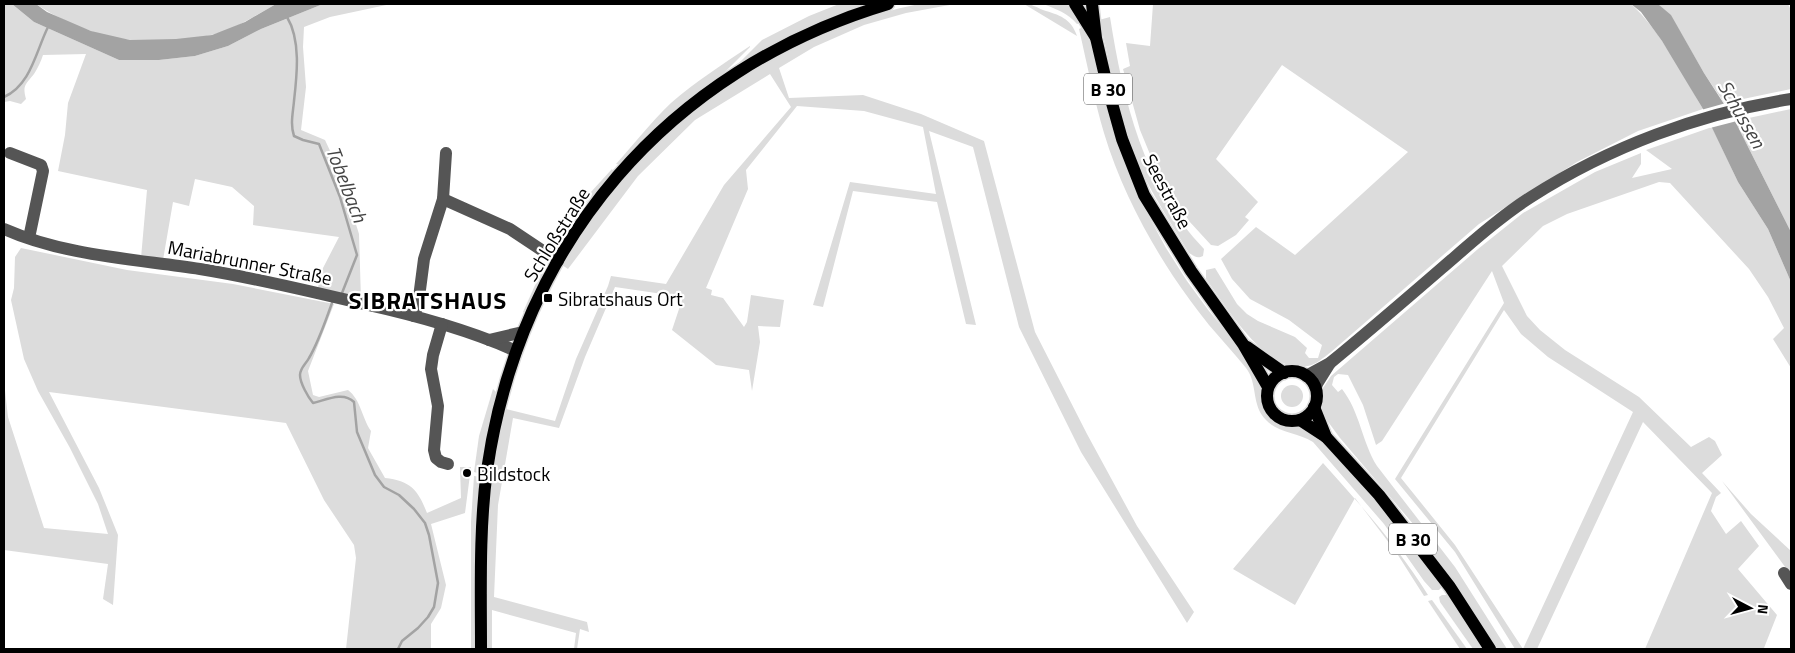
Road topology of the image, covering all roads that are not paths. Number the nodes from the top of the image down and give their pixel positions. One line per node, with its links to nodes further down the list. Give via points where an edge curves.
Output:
1 (888, 4): 11 (main road, Schloßstraße, via 854,14 800,37 707,92 633,158 599,197)
2 (1075, 4): 4 (main road, Seestraße / B 30)
3 (1092, 4): 4 (main road, Seestraße / B 30)
4 (1096, 38): 16 (main road, Seestraße / B 30, via 1122,139 1144,195 1191,271)
5 (1791, 99): 18 (street, via 1693,121 1622,149 1530,197)
6 (10, 152): 10 (street, via 40,165 43,171)
7 (446, 154): 8 (street)
8 (444, 199): 11 (street, via 510,229); 12 (street, via 420,274)
9 (4, 229): 10 (street, Mariabrunner Straße)
10 (29, 238): 12 (street, Mariabrunner Straße, via 77,251 248,277)
11 (558, 261): 14 (main road, Schloßstraße)
12 (414, 316): 13 (street, Mariabrunner Straße)
13 (442, 324): 15 (street, Mariabrunner Straße); 26 (street, via 432,355 438,406 434,450 436,458)
14 (523, 332): 15 (street); 17 (main road, Schloßstraße)
15 (487, 340): 17 (street, Mariabrunner Straße)
16 (1243, 344): 19 (main road, Seestraße / B 30); 21 (main road, Seestraße / B 30)
17 (516, 351): 29 (main road, Schloßstraße, via 504,389 487,470 481,551)
18 (1330, 363): 20 (street); 22 (street)
19 (1284, 373): 20 (main road, Seestraße, via 1299,372); 21 (main road)
20 (1306, 376): 22 (main road)
21 (1268, 387): 24 (main road, Seestraße, via 1267,401 1273,413 1286,421)
22 (1315, 387): 23 (main road, Seestraße)
23 (1314, 407): 24 (main road); 25 (main road, Seestraße / B 30)
24 (1300, 420): 25 (main road, Seestraße / B 30)
25 (1326, 437): 30 (main road, Seestraße / B 30, via 1379,495 1450,587)
26 (448, 464)
27 (1784, 573): 28 (street)
28 (1791, 584)
29 (481, 649)
30 (1490, 649)

